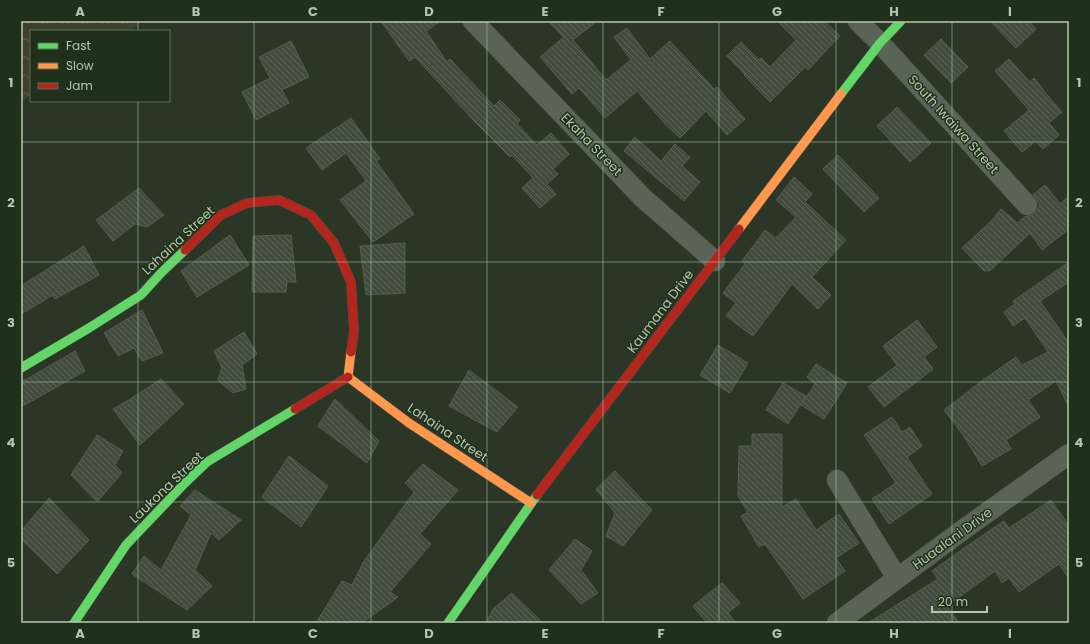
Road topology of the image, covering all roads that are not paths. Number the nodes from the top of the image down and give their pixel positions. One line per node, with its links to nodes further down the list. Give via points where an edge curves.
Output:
1 (473, 21): 6 (street, Ekaha Street, via 643,198)
2 (858, 21): 4 (street, South Iwaiwa Street)
3 (901, 21): 4 (street, Kaumana Drive)
4 (880, 43): 5 (street, South Iwaiwa Street); 6 (street, Kaumana Drive)
5 (1027, 205)
6 (715, 262): 11 (street, Kaumana Drive)
7 (21, 368): 8 (street, Lahaina Street, via 140,295 221,216 247,203 279,200 311,216 334,243 351,282 354,331)
8 (348, 377): 11 (street, Lahaina Street, via 409,423); 13 (street, Laukona Street, via 207,462 126,544)
9 (1069, 454): 12 (street, Huaalani Drive)
10 (837, 480): 12 (street)
11 (531, 503): 14 (street, Kaumana Drive)
12 (897, 578): 15 (street, Huaalani Drive)
13 (74, 623)
14 (448, 623)
15 (836, 623)

